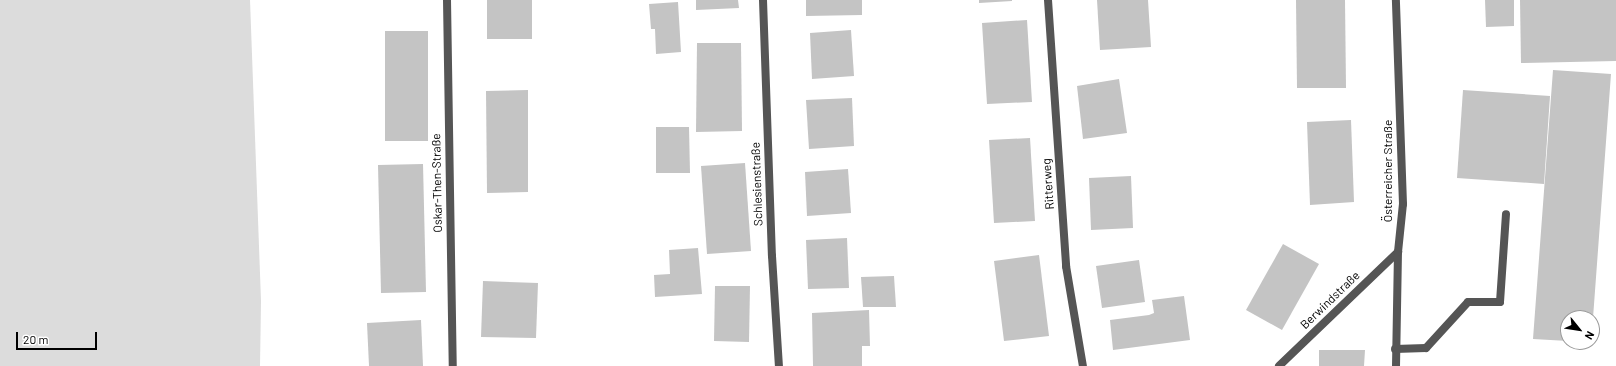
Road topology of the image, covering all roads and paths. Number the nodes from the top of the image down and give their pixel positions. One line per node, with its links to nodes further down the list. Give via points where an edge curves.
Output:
1 (447, 0): 8 (street, Oskar-Then-Straße)
2 (763, 0): 9 (street, Schlesienstraße, via 772,256)
3 (1048, 0): 10 (street, Ritterweg, via 1066,266)
4 (1396, 0): 6 (street, Österreicher Straße, via 1403,204)
5 (1506, 214): 7 (street, via 1500,302 1468,302 1426,348)
6 (1398, 252): 7 (street, Österreicher Straße); 11 (street, Berwindstraße)
7 (1395, 349): 12 (street, Österreicher Straße)
8 (453, 366)
9 (780, 366)
10 (1083, 366)
11 (1279, 366)
12 (1396, 366)

